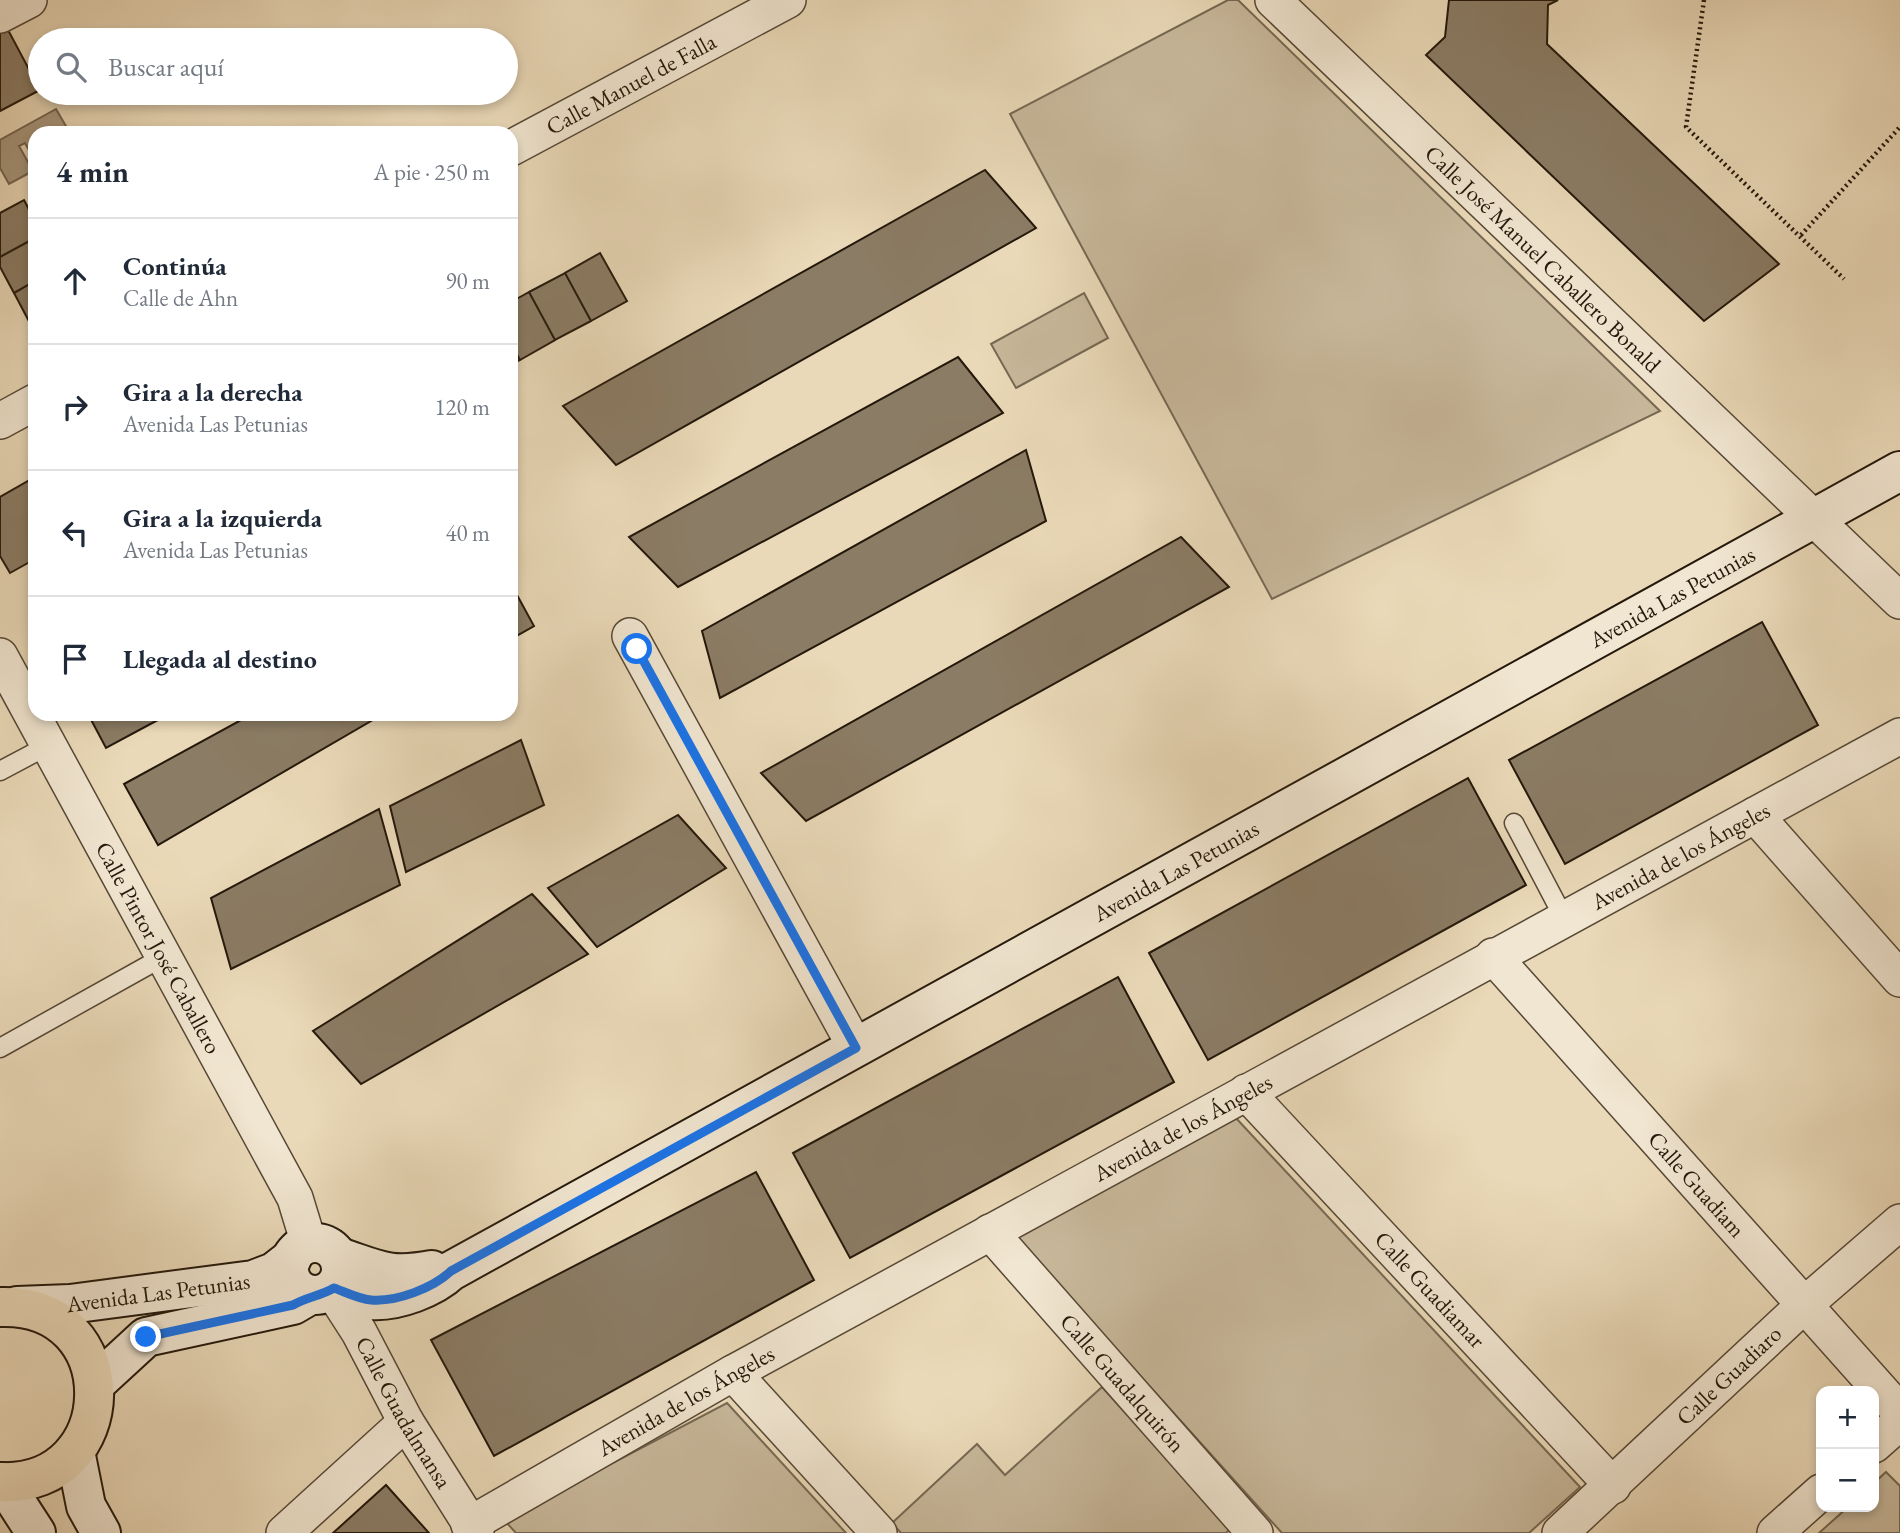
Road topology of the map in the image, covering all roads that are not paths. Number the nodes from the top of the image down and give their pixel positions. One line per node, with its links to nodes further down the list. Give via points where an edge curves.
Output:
1 (29, 0): 4 (street)
2 (788, 0): 5 (street, Calle Manuel de Falla)
3 (1273, 0): 9 (street, Calle José Manuel Caballero Bonald)
4 (0, 15)
5 (518, 144)
6 (28, 406): 7 (street)
7 (0, 421)
8 (1900, 471): 9 (street, Avenida Las Petunias)
9 (1813, 518): 10 (street, Calle José Manuel Caballero Bonald); 25 (street, Avenida Las Petunias)
10 (1900, 601)
11 (630, 636): 25 (street)
12 (0, 656): 13 (street, Calle Pintor José Caballero)
13 (28, 707)
14 (36, 721): 16 (street, Calle Pintor José Caballero)
15 (1900, 736): 18 (street, Avenida de los Ángeles)
16 (49, 745): 17 (lane); 22 (street, Calle Pintor José Caballero)
17 (0, 771)
18 (1755, 815): 20 (street, Avenida de los Ángeles); 23 (street)
19 (1514, 823): 20 (lane)
20 (1564, 918): 21 (street, Avenida de los Ángeles)
21 (1493, 956): 26 (street, Avenida de los Ángeles); 31 (street, Calle Guadiam)
22 (163, 957): 24 (lane); 29 (street, Calle Pintor José Caballero, via 295,1198)
23 (1900, 979)
24 (0, 1048)
25 (856, 1048): 29 (street, Avenida Las Petunias, via 451,1271 437,1284 369,1300)
26 (1246, 1092): 28 (street, Avenida de los Ángeles); 40 (street, Calle Guadiamar)
27 (1900, 1222): 31 (street, Calle Guadiaro)
28 (990, 1232): 32 (street, Avenida de los Ángeles); 47 (street, Calle Guadalquirón)
29 (319, 1272): 30 (street, Avenida Las Petunias, via 274,1272 253,1280 70,1304); 33 (street, Avenida Las Petunias, via 293,1305 146,1337); 35 (street, Calle Guadalmansa, via 359,1332)
30 (9, 1306): 33 (main road, via 40,1312 61,1323 90,1360)
31 (1803, 1306): 34 (street, Calle Guadiam); 40 (street, Calle Guadiaro)
32 (733, 1373): 42 (street, Avenida de los Ángeles); 46 (street)
33 (96, 1383): 38 (main road, via 92,1420)
34 (1900, 1412)
35 (406, 1422): 42 (street, Calle Guadalmansa); 45 (street)
36 (1900, 1422): 37 (street)
37 (1879, 1441)
38 (75, 1451): 39 (main road, via 42,1475); 44 (street, via 86,1506)
39 (2, 1482): 43 (street)
40 (1613, 1486): 48 (street, Calle Guadiaro)
41 (1816, 1497): 49 (street)
42 (472, 1529)
43 (36, 1533)
44 (101, 1533)
45 (284, 1533)
46 (879, 1533)
47 (1255, 1533)
48 (1560, 1533)
49 (1776, 1533)

